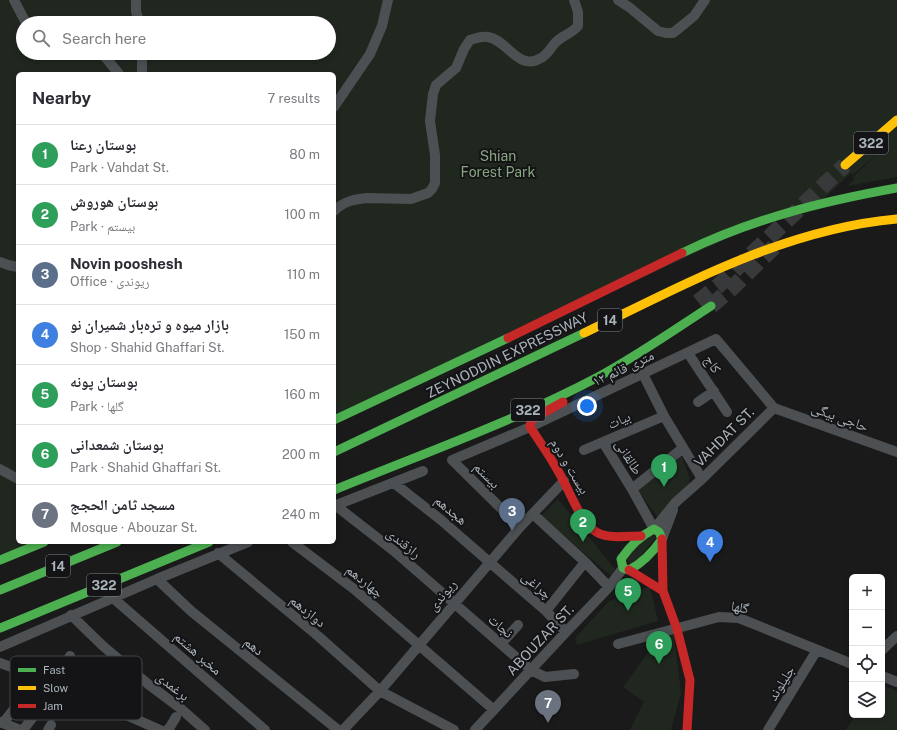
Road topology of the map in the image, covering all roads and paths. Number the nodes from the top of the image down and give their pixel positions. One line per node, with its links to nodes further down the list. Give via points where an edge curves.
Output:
1 (14, 0): 7 (street)
2 (136, 0): 8 (street)
3 (388, 0): 13 (street, via 382,26 370,54)
4 (574, 0): 17 (street, via 578,12 578,26 573,32 556,41 543,57 534,61 523,60 489,37 470,40 456,68 436,85 433,94 430,121 435,155 435,183 428,193 411,199 361,198 349,201)
5 (618, 0): 6 (street, via 658,31 666,33 673,33 694,16)
6 (705, 0)
7 (22, 16)
8 (137, 16)
9 (108, 60): 11 (street)
10 (142, 60): 12 (street)
11 (117, 72)
12 (142, 72)
13 (336, 104)
14 (897, 120): 15 (main road, 322)
15 (845, 165)
16 (897, 188): 34 (main road, ZEYNODDIN EXPRESSWAY / 14, via 804,207 742,227)
17 (336, 209)
18 (897, 219): 40 (main road, ZEYNODDIN EXPRESSWAY / 14, via 866,222 770,248 715,271)
19 (0, 262): 20 (street)
20 (16, 267)
21 (711, 306): 23 (main road, 322)
22 (688, 352): 27 (street, کاج); 30 (street, ۱۲ متری قائم, via 716,339); 35 (street, ۱۲ متری قائم)
23 (619, 364): 35 (main road, via 592,386 534,418); 50 (main road, 322, via 520,414)
24 (588, 372): 26 (main road)
25 (645, 378): 33 (street)
26 (567, 382)
27 (714, 391): 28 (street, کاج); 32 (street, کاج)
28 (698, 402)
29 (518, 405): 31 (main road, 322)
30 (774, 408): 41 (street, حاجی بیگی); 46 (street, VAHDAT ST.)
31 (503, 412)
32 (728, 412)
33 (664, 416): 37 (street, بیات); 38 (street)
34 (336, 419)
35 (530, 427): 42 (street, ۱۲ متری قائم); 48 (main road, بیست و دوم)
36 (437, 439): 47 (main road)
37 (603, 442): 39 (street, بیات); 51 (street, طالقانی)
38 (683, 448): 46 (street); 51 (street)
39 (584, 450)
40 (336, 451)
41 (897, 452)
42 (452, 460): 56 (street, بیستم)
43 (0, 469): 45 (street)
44 (423, 471): 49 (street)
45 (16, 478)
46 (702, 479): 52 (street, VAHDAT ST.)
47 (336, 481)
48 (564, 481): 55 (street, ریوندی); 58 (main road, بیست و دوم, via 592,529 600,534)
49 (394, 482): 53 (street); 68 (street, هجدهم)
50 (336, 489)
51 (632, 489): 57 (street, طالقانی)
52 (676, 502): 57 (street, VAHDAT ST.); 59 (street, VAHDAT ST.)
53 (336, 505)
54 (336, 508): 76 (street, رازقندی)
55 (533, 514): 56 (street, ریوندی); 69 (street)
56 (520, 526): 68 (street, ریوندی)
57 (654, 529): 58 (main road, ABOUZAR ST.); 59 (main road, via 659,532)
58 (641, 536): 70 (main road, ABOUZAR ST., via 621,559)
59 (662, 539): 70 (main road, ABOUZAR ST., via 655,550 637,566); 74 (main road)
60 (39, 544): 67 (main road, 14)
61 (112, 544): 73 (main road, 14)
62 (183, 544): 79 (main road, 322)
63 (204, 544): 81 (main road, 322)
64 (243, 544): 66 (street)
65 (295, 544): 87 (street, چهاردهم, via 354,589)
66 (218, 554): 71 (street); 100 (street, دوازدهم)
67 (0, 560)
68 (489, 562): 76 (street, ریوندی); 77 (street, چراغی)
69 (585, 562): 72 (street); 77 (street)
70 (626, 569): 72 (street, ABOUZAR ST.); 74 (main road)
71 (157, 579): 75 (street); 113 (street, دهم, via 191,611)
72 (609, 587): 83 (street, ABOUZAR ST.)
73 (0, 590)
74 (663, 591): 82 (main road)
75 (113, 598): 78 (street); 112 (street, مخبر هشتم)
76 (454, 603): 85 (street, نجات); 87 (street, ریوندی)
77 (546, 611): 83 (street, چراغی)
78 (71, 615): 88 (street); 91 (street, برغمدی)
79 (0, 620)
80 (518, 625): 85 (street)
81 (0, 628)
82 (677, 628): 86 (street, گلها); 90 (street, گلها, via 719,618 739,618); 116 (main road, via 690,680)
83 (566, 632): 95 (street, ABOUZAR ST.)
84 (897, 636): 89 (street)
85 (501, 644): 95 (street, نجات)
86 (618, 644)
87 (418, 645): 100 (street, ریوندی); 101 (street, چهاردهم)
88 (0, 646)
89 (885, 647)
90 (817, 650): 93 (street, گلها); 117 (street, جلیلوند)
91 (115, 656)
92 (0, 663): 94 (street)
93 (849, 663)
94 (10, 667)
95 (530, 670): 96 (street, via 544,676); 101 (street, ABOUZAR ST.)
96 (574, 674)
97 (885, 677): 99 (street)
98 (142, 679): 111 (street, برغمدی)
99 (897, 682)
100 (380, 691): 113 (street, ریوندی); 114 (street, دوازدهم)
101 (494, 710): 115 (street, ABOUZAR ST.)
102 (10, 712): 106 (street)
103 (176, 717): 110 (street, برغمدی)
104 (31, 720): 108 (street)
105 (138, 720): 109 (street)
106 (1, 722): 107 (street)
107 (20, 730)
108 (23, 730)
109 (160, 730)
110 (167, 730)
111 (206, 730)
112 (264, 730)
113 (343, 730)
114 (454, 730)
115 (475, 730)
116 (687, 730)
117 (768, 730)

